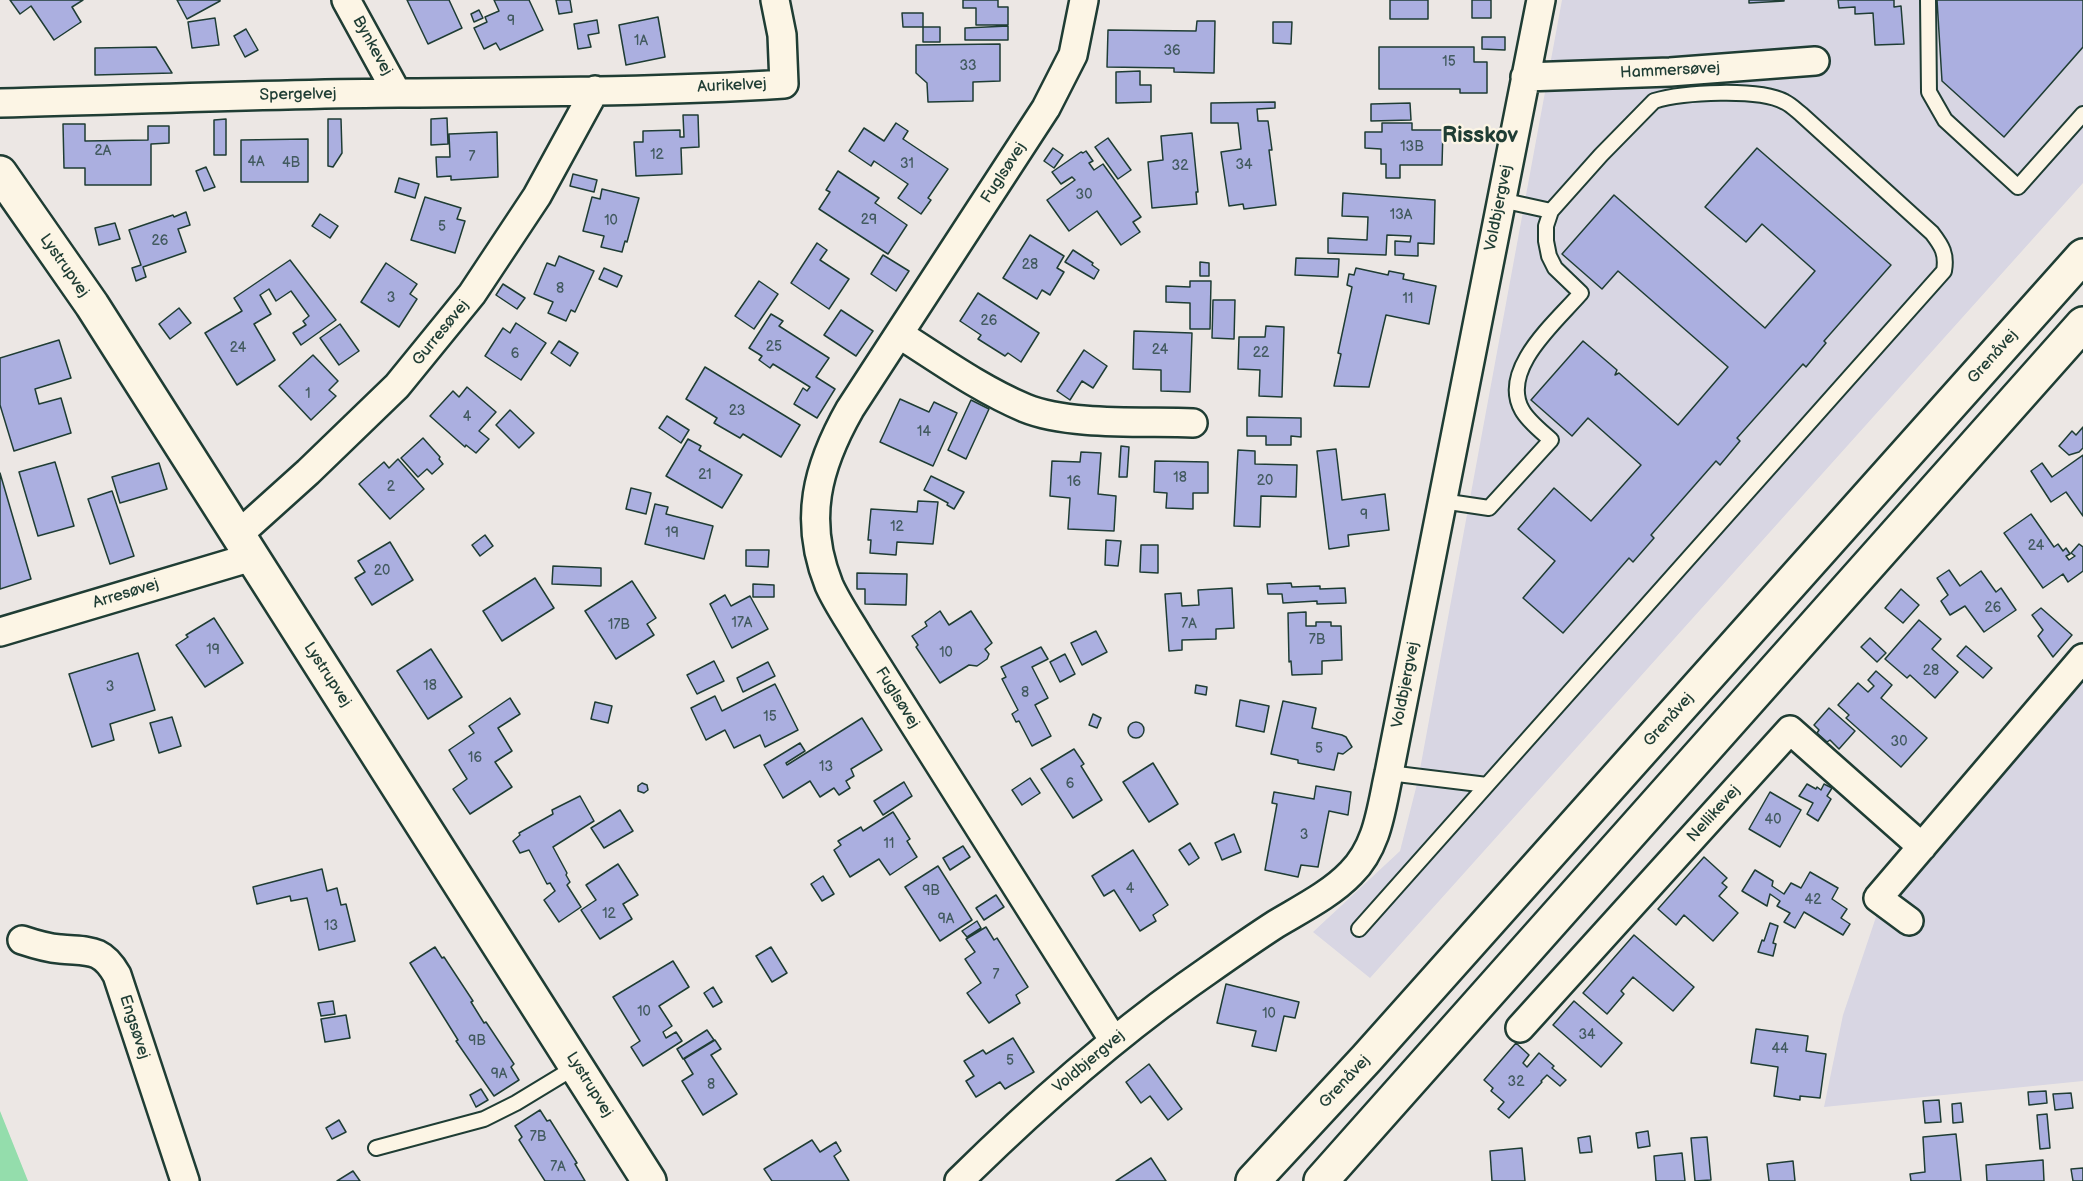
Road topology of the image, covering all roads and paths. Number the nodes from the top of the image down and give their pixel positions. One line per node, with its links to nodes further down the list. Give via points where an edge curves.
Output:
1 (346, 0): 9 (street, Bynkevej)
2 (775, 0): 8 (street, Aurikelvej, via 782,35 784,84)
3 (1084, 0): 17 (street, Fuglsøvej, via 1073,55 1046,108)
4 (1541, 0): 7 (street, Voldbjergvej)
5 (1928, 0): 11 (lane, via 1929,92 1946,120 2018,187)
6 (1815, 62): 7 (street, Hammersøvej)
7 (1525, 77): 13 (street, Voldbjergvej)
8 (595, 90): 9 (street, Spergelvej); 20 (street, Gurresøvej, via 537,196 472,294 398,386 308,472)
9 (397, 93): 10 (street, Spergelvej)
10 (0, 103)
11 (2083, 114)
12 (0, 173): 20 (main road, Lystrupvej, via 92,305)
13 (1501, 200): 14 (lane); 19 (street, Voldbjergvej)
14 (1551, 211): 19 (lane, via 1546,234 1549,256 1555,268 1581,293 1524,358 1517,390 1523,413 1551,440 1489,508); 24 (lane, via 1654,101 1696,94 1745,94 1785,102 1801,114 1932,233 1946,258 1944,271)
15 (2083, 256): 36 (main road, Grenåvej)
16 (2083, 324): 37 (main road)
17 (898, 334): 18 (street, via 1027,409 1073,419); 30 (street, Fuglsøvej, via 850,408 824,462 814,526 819,553 830,586 859,637)
18 (1193, 423)
19 (1442, 501): 23 (street, Voldbjergvej)
20 (245, 546): 21 (street, Arresøvej); 31 (main road, Lystrupvej)
21 (0, 632)
22 (2083, 658): 25 (street)
23 (1389, 773): 24 (lane); 30 (street, Voldbjergvej, via 1369,850 1351,873 1254,938)
24 (1487, 785): 27 (lane)
25 (1922, 847): 26 (street, via 1878,898); 29 (street, Nellikevej, via 1790,730)
26 (1909, 921)
27 (1359, 929)
28 (22, 940): 33 (street, Engsøvej, via 46,948 89,951 106,959 112,967)
29 (1521, 1028)
30 (1114, 1041): 35 (street, Voldbjergvej, via 1034,1109)
31 (577, 1066): 32 (lane, via 484,1119); 34 (main road, Lystrupvej)
32 (376, 1148)
33 (185, 1181)
34 (649, 1181)
35 (959, 1181)
36 (1253, 1181)
37 (1321, 1181)

